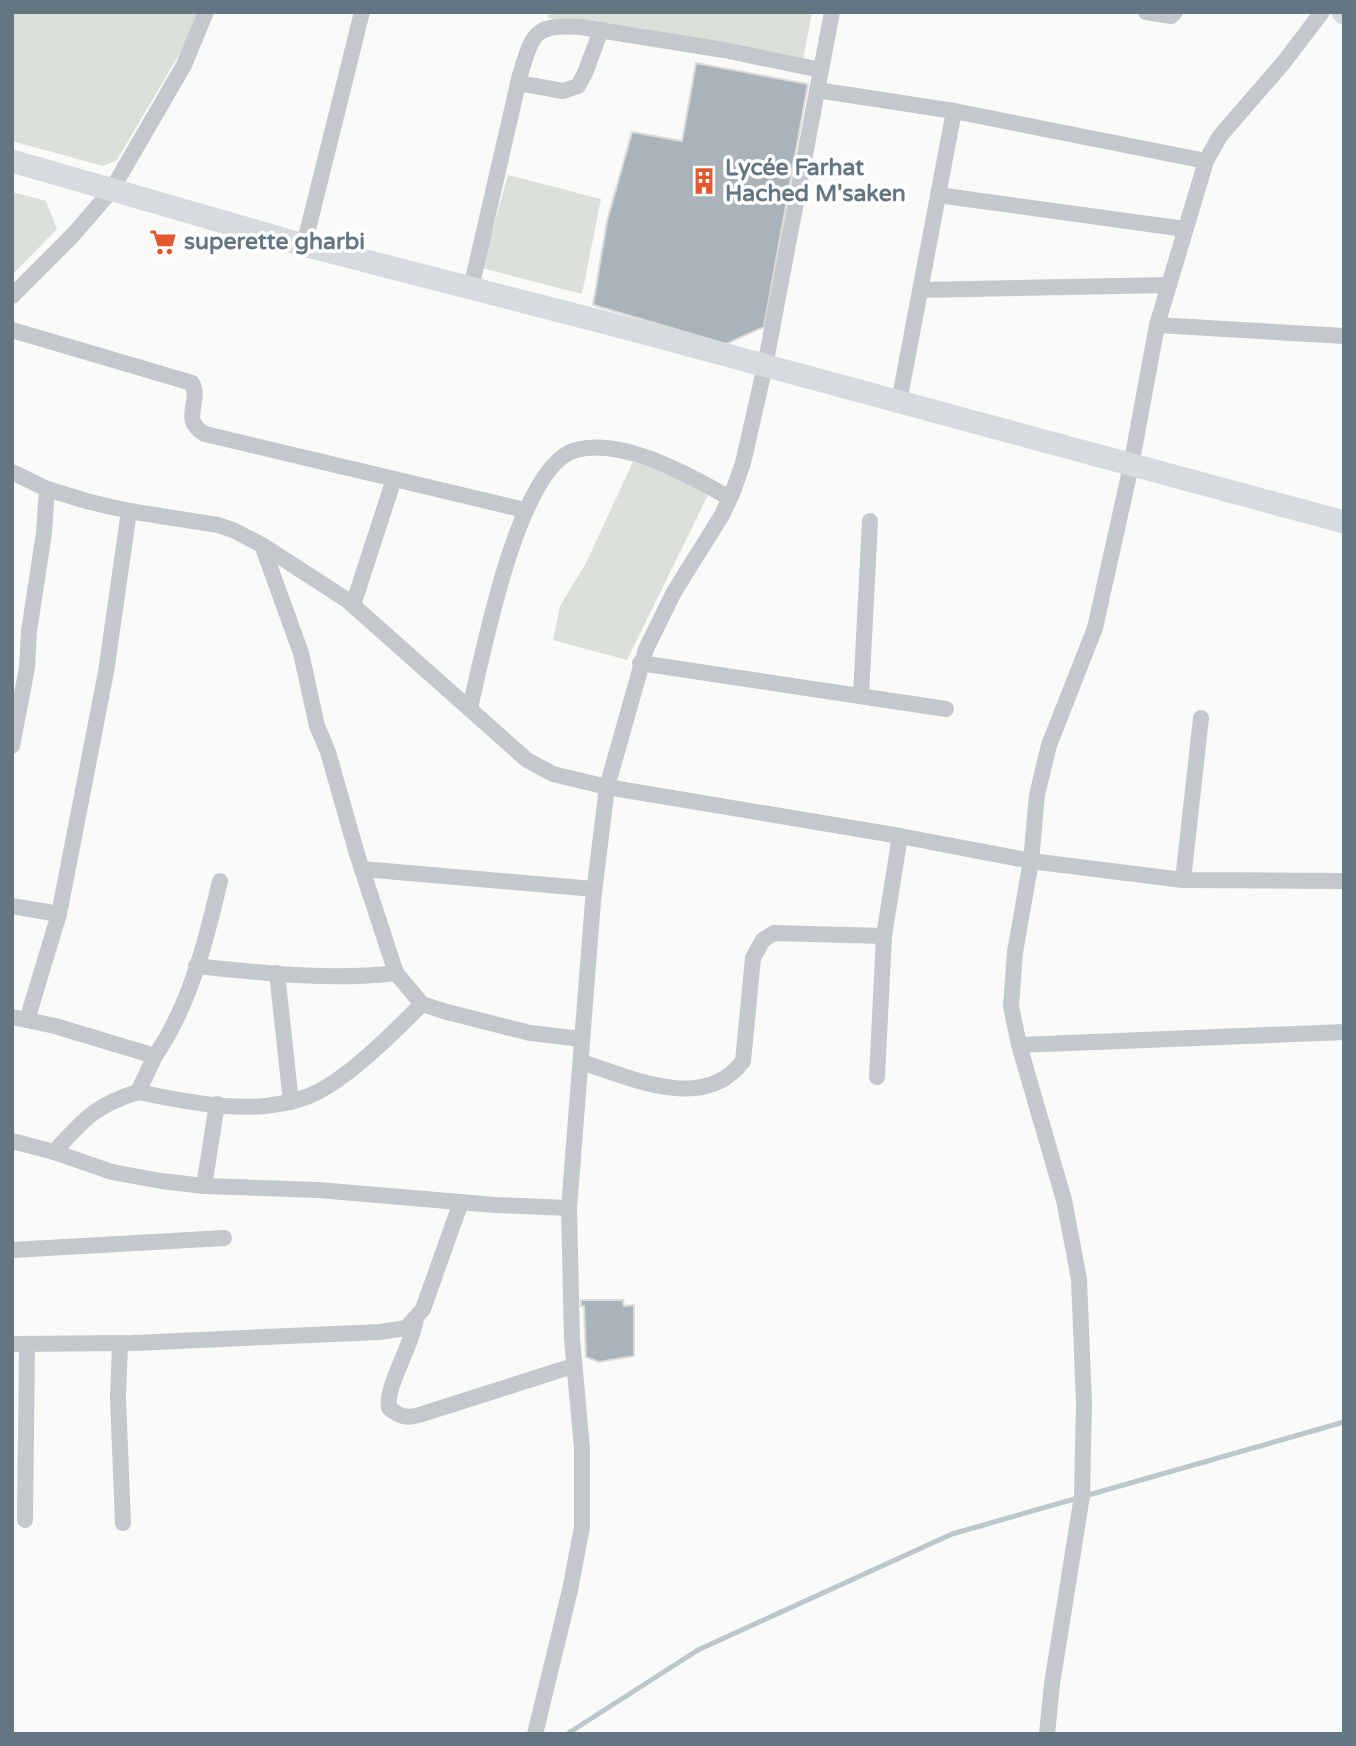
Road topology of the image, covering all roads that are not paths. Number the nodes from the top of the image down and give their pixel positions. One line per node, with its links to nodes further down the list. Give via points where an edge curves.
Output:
1 (206, 12): 14 (street, via 184,65)
2 (362, 12): 17 (street)
3 (832, 12): 8 (street)
4 (1146, 12): 5 (street, via 1171,16)
5 (1175, 12)
6 (1322, 12): 13 (street, via 1220,136)
7 (601, 30): 8 (street); 9 (street, via 558,26 539,33 529,47); 9 (street, via 578,86 563,91)
8 (821, 70): 10 (street)
9 (518, 83): 19 (street)
10 (817, 90): 11 (street); 25 (street)
11 (954, 111): 13 (street); 15 (street)
12 (12, 161): 14 (main road)
13 (1206, 161): 16 (street)
14 (111, 191): 17 (main road); 21 (street)
15 (938, 195): 16 (street); 20 (street)
16 (1185, 229): 18 (street)
17 (304, 245): 19 (main road)
18 (1169, 285): 20 (street); 22 (street)
19 (471, 288): 25 (main road)
20 (920, 290): 26 (street)
21 (12, 296)
22 (1157, 325): 24 (street); 27 (street)
23 (12, 330): 29 (street, via 192,383 196,391 192,420 205,434)
24 (1344, 336)
25 (765, 366): 26 (main road); 31 (street, via 743,463)
26 (898, 402): 27 (main road)
27 (1131, 466): 35 (main road); 47 (street, via 1094,628 1049,744 1037,795)
28 (12, 472): 30 (street)
29 (394, 479): 32 (street); 37 (street)
30 (47, 489): 33 (street); 41 (street)
31 (730, 498): 32 (street, via 660,462 589,447 561,458); 38 (street, via 665,609)
32 (525, 510): 40 (street, via 503,572)
33 (129, 511): 36 (street, via 218,525); 54 (street, via 110,649)
34 (870, 522): 39 (street)
35 (1344, 523)
36 (262, 545): 37 (street); 48 (street, via 301,653 317,726)
37 (353, 605): 40 (street)
38 (640, 663): 39 (street); 45 (street)
39 (862, 696): 42 (street)
40 (470, 708): 45 (street, via 536,767)
41 (16, 709): 44 (street)
42 (946, 709)
43 (1201, 718): 49 (street)
44 (12, 746)
45 (607, 788): 46 (street); 52 (street)
46 (900, 836): 47 (street); 55 (street)
47 (1031, 861): 49 (street); 63 (street, via 1011,1006)
48 (362, 869): 52 (street); 58 (street)
49 (1183, 880): 51 (street)
50 (220, 881): 56 (street)
51 (1344, 881)
52 (594, 889): 62 (street)
53 (12, 906): 54 (street)
54 (59, 914): 60 (street)
55 (884, 936): 65 (street, via 774,933 763,940 753,958 743,1060 718,1082 694,1089 664,1087); 66 (street)
56 (197, 966): 57 (street); 64 (street, via 177,1019)
57 (277, 973): 58 (street); 68 (street)
58 (396, 973): 59 (street)
59 (422, 1004): 62 (street, via 530,1033); 68 (street, via 361,1061 311,1095)
60 (20, 1018): 64 (street)
61 (1344, 1032): 63 (street)
62 (582, 1039): 65 (street)
63 (1019, 1045): 84 (street, via 1064,1200 1079,1279 1082,1331 1082,1496)
64 (155, 1056): 67 (street)
65 (581, 1062): 74 (street)
66 (877, 1077)
67 (138, 1092): 69 (street); 71 (street, via 93,1111)
68 (290, 1102): 69 (street)
69 (218, 1104): 72 (street)
70 (12, 1141): 71 (street)
71 (54, 1152): 72 (street, via 112,1172)
72 (204, 1185): 73 (street)
73 (461, 1202): 74 (street); 77 (street)
74 (569, 1208): 80 (street)
75 (224, 1238): 76 (street)
76 (12, 1250)
77 (416, 1318): 78 (street, via 398,1330); 80 (street, via 388,1396 389,1408 410,1418)
78 (120, 1343): 79 (street); 82 (street)
79 (20, 1344): 81 (street)
80 (573, 1366): 83 (street, via 582,1448 582,1527)
81 (25, 1520)
82 (123, 1523)
83 (535, 1734)
84 (1047, 1734)

